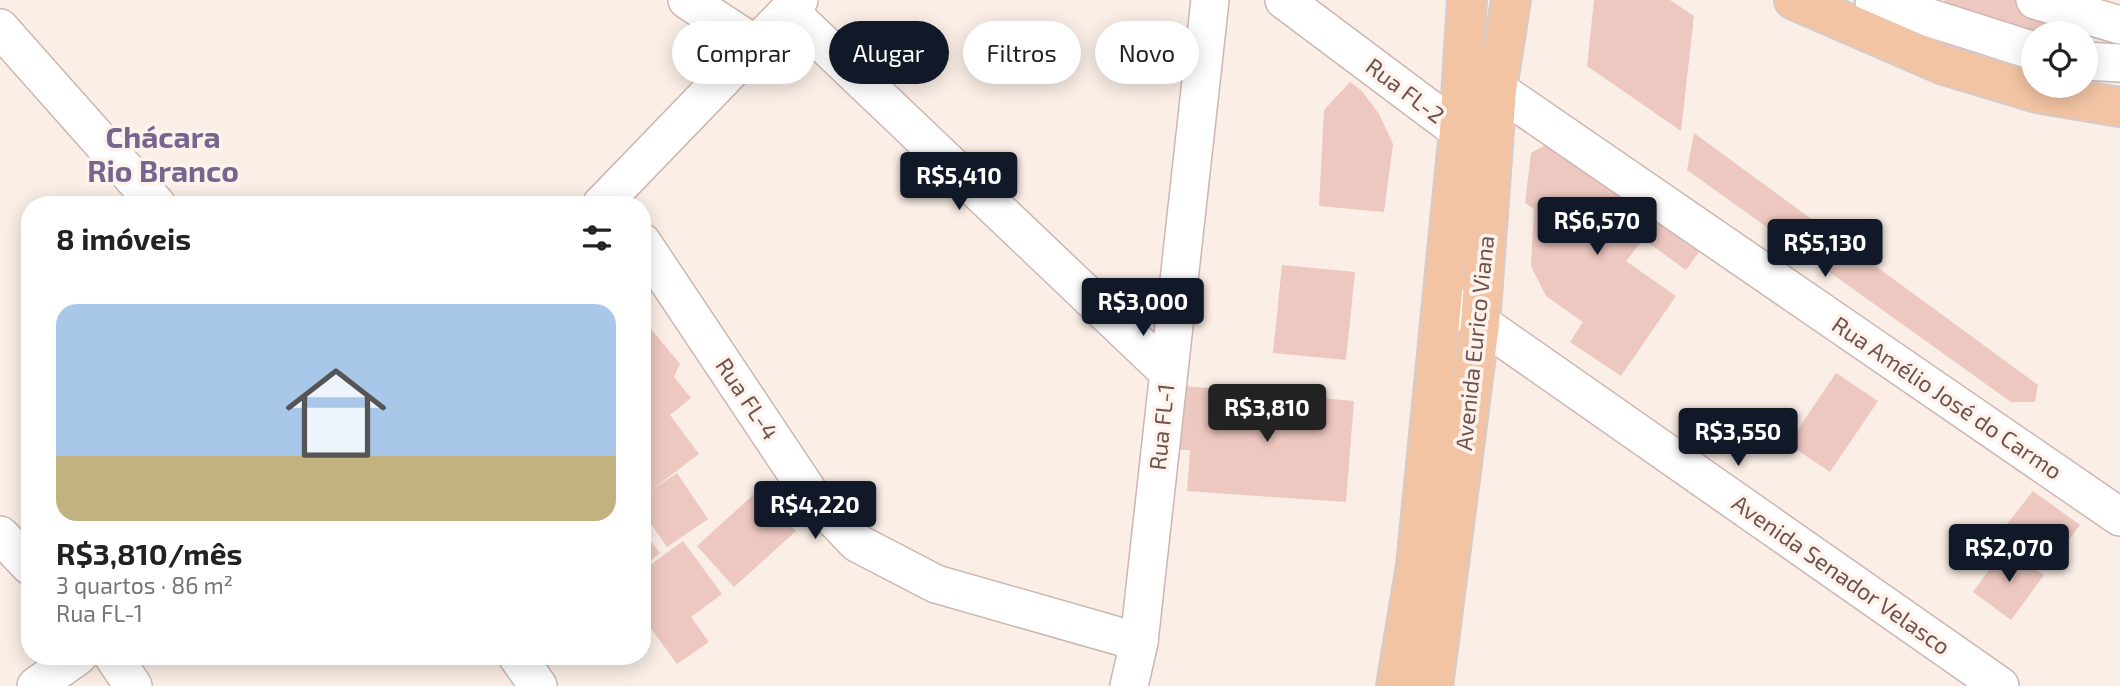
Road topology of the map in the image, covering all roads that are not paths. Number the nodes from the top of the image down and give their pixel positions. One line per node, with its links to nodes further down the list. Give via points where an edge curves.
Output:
1 (687, 0): 10 (street)
2 (1210, 0): 26 (street, Rua FL-1)
3 (1284, 0): 20 (street, Rua FL-2)
4 (1467, 0): 20 (main road, Avenida Eurico Viana)
5 (1511, 0): 18 (main road, Avenida Eurico Viana)
6 (1794, 0): 19 (main road, via 1944,65 2036,93)
7 (1874, 0): 14 (street)
8 (2035, 0): 12 (street)
9 (794, 5): 11 (street); 26 (street)
10 (719, 21)
11 (779, 21)
12 (2120, 25)
13 (0, 28): 21 (street)
14 (2021, 47)
15 (2098, 62): 16 (street)
16 (2120, 63)
17 (720, 84): 22 (street)
18 (1497, 89): 25 (main road, Avenida Eurico Viana); 27 (street, Rua Amélio José do Carmo)
19 (2120, 107)
20 (1458, 131): 24 (main road, Avenida Eurico Viana)
21 (149, 196)
22 (615, 196)
23 (651, 256): 31 (street, Rua FL-4, via 810,494 857,543 936,584)
24 (1443, 296): 25 (street, Avenida Senador Velasco); 39 (main road, Avenida Eurico Viana, via 1416,566)
25 (1480, 324): 40 (main road, Avenida Eurico Viana); 41 (street, Avenida Senador Velasco)
26 (1168, 372): 31 (street, Rua FL-1)
27 (2104, 490): 28 (street, Rua Amélio José do Carmo)
28 (2120, 517)
29 (0, 536): 30 (street)
30 (21, 557)
31 (1139, 642): 38 (street, Rua FL-1)
32 (65, 665): 35 (street)
33 (119, 665): 36 (street)
34 (523, 665): 37 (street)
35 (36, 686)
36 (133, 686)
37 (538, 686)
38 (1129, 686)
39 (1396, 686)
40 (1433, 686)
41 (2000, 686)

